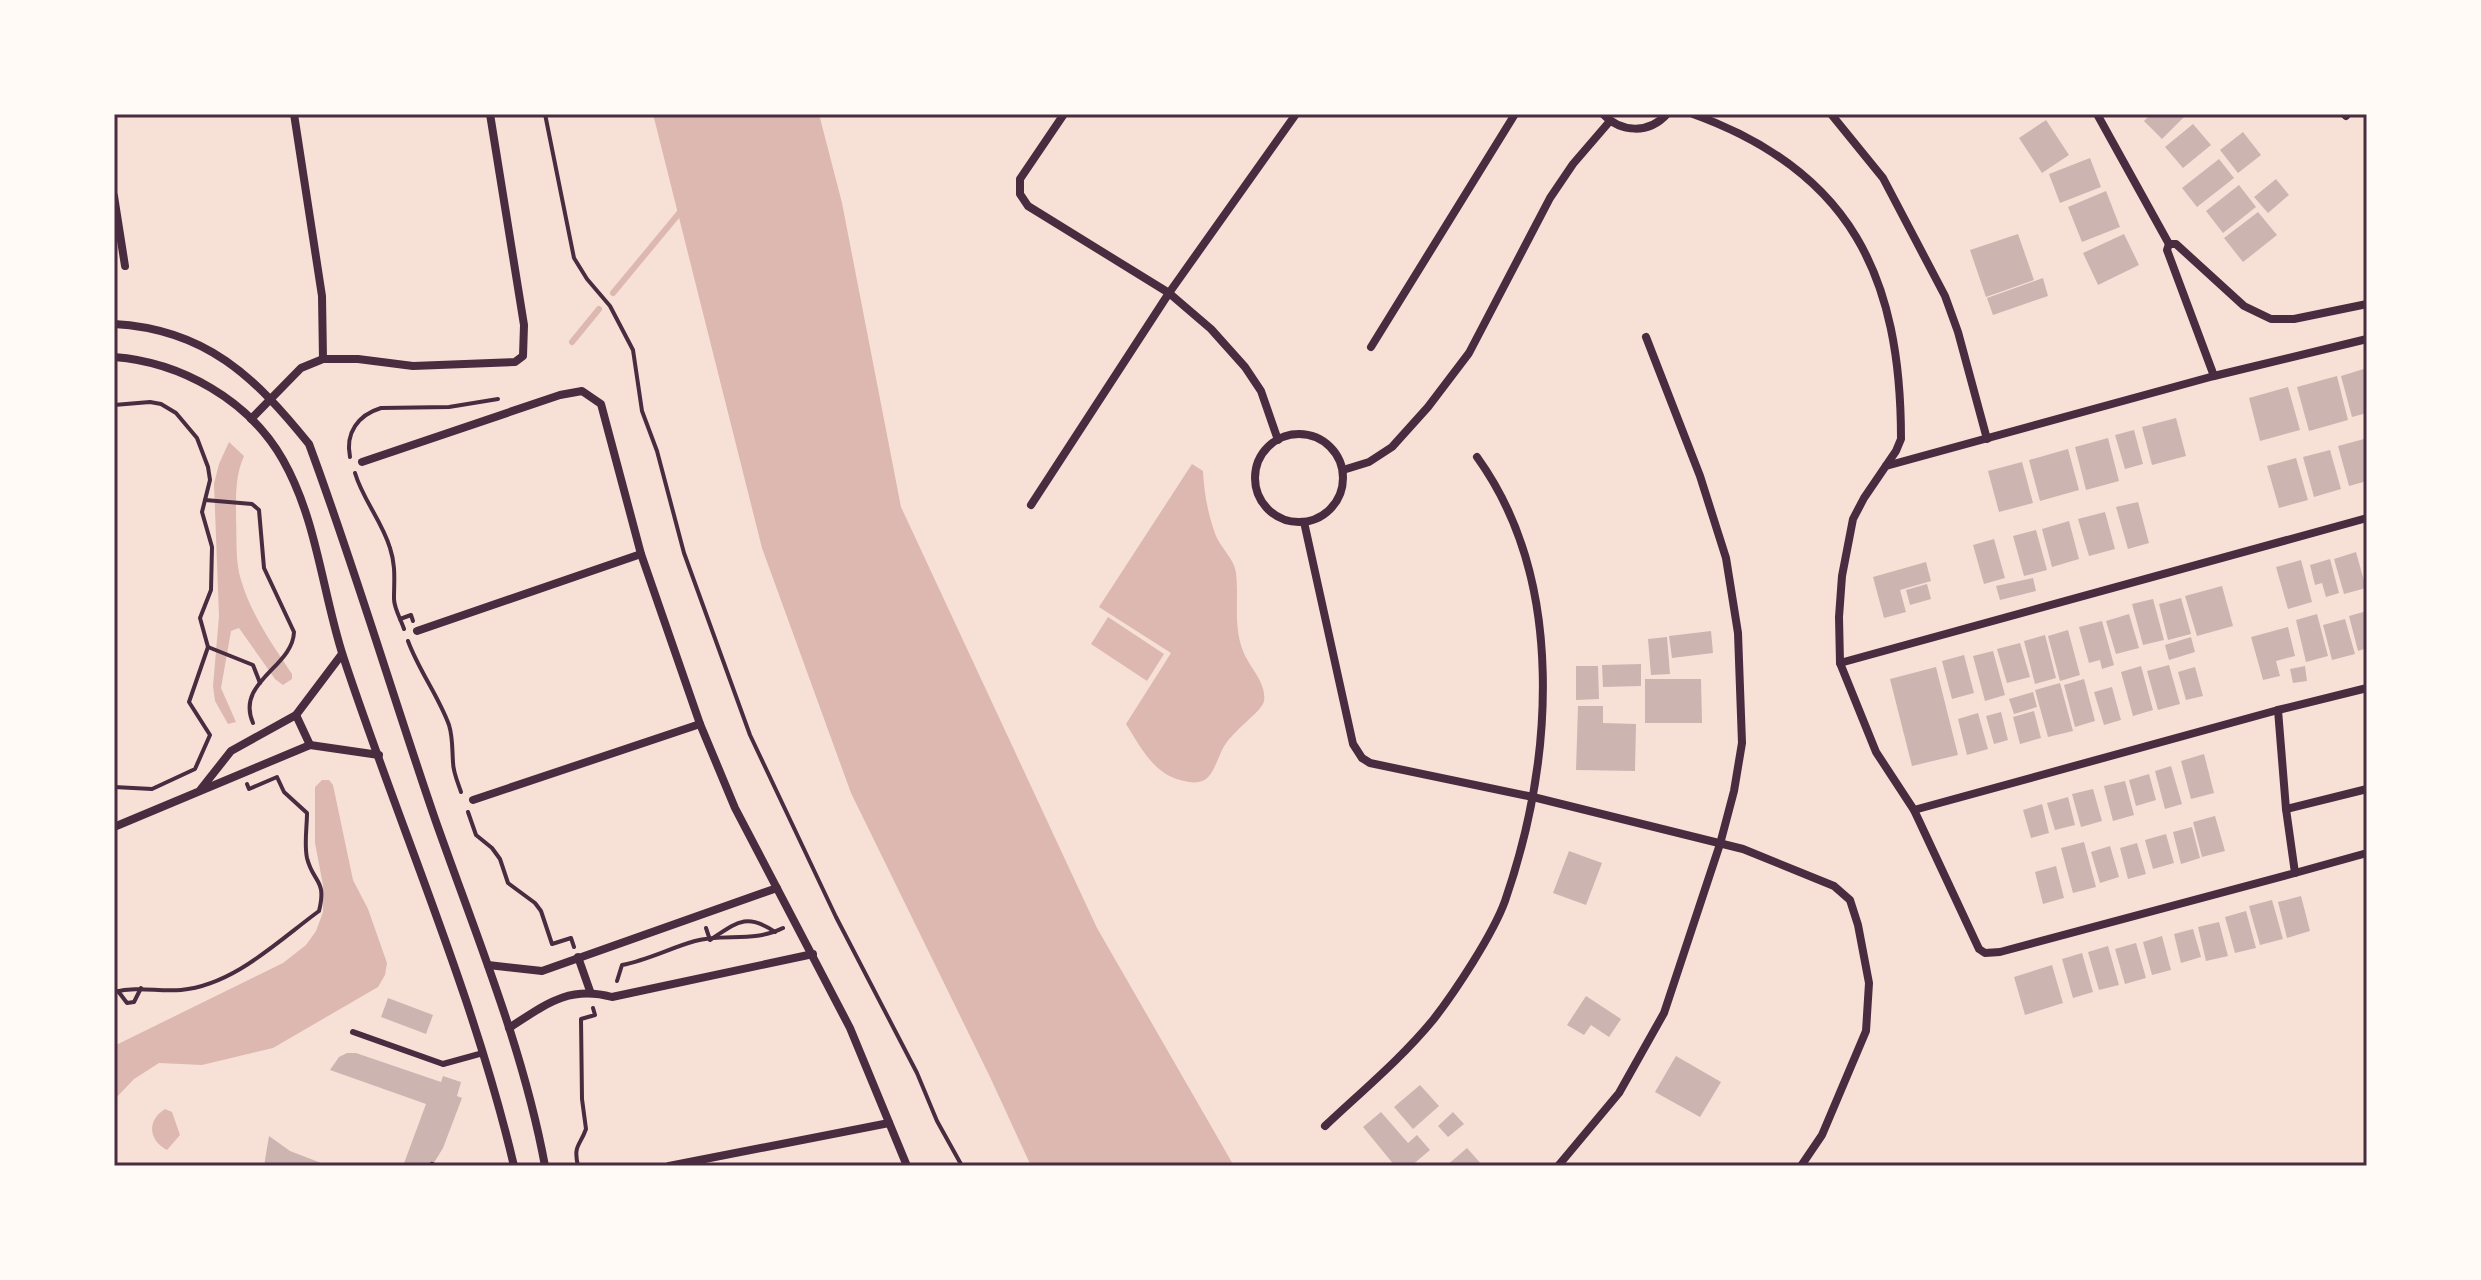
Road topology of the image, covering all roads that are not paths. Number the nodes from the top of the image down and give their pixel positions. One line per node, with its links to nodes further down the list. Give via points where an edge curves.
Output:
1 (294, 114): 21 (street, via 322,296)
2 (490, 114): 21 (street, via 524,325 523,356 515,362 413,366)
3 (1064, 114): 14 (street, via 1020,179 1020,194 1028,206)
4 (1296, 114): 14 (street)
5 (1515, 114): 19 (street)
6 (1667, 114): 10 (street, via 1637,129)
7 (1693, 114): 29 (street, via 1725,126 1805,177 1853,228 1877,278 1898,358 1901,439)
8 (1831, 114): 25 (street, via 1883,178 1945,296)
9 (2097, 114): 12 (street)
10 (1607, 117): 30 (street, via 1550,198 1469,353 1392,447)
11 (114, 196): 13 (street)
12 (2169, 244): 15 (street, via 2176,244 2244,306 2271,319); 22 (street)
13 (125, 266)
14 (1169, 293): 26 (street, via 1245,367 1261,391); 31 (street)
15 (2367, 304)
16 (114, 324): 23 (street, via 193,343 236,366)
17 (1646, 337): 51 (street, via 1726,558 1738,633 1742,743)
18 (2367, 339): 22 (street)
19 (1371, 347)
20 (114, 357): 24 (street, via 177,370 217,390)
21 (323, 359): 23 (street, via 301,368)
22 (2214, 376): 25 (street)
23 (272, 398): 24 (street); 57 (street, via 309,444)
24 (251, 419): 36 (street, via 283,459 308,518)
25 (1987, 439): 29 (street)
26 (1278, 440): 30 (street, via 1290,435 1318,438 1338,457); 33 (street, via 1259,462 1257,492 1275,515)
27 (1477, 457): 46 (street, via 1506,507 1534,594 1544,671)
28 (362, 462): 34 (street, via 582,391 601,404)
29 (1885, 466): 37 (street, via 1853,519 1842,576)
30 (1343, 470): 33 (street, via 1339,497 1331,509)
31 (1031, 505)
32 (2367, 518): 37 (street)
33 (1304, 522): 46 (street, via 1353,744 1362,758)
34 (641, 554): 35 (street); 41 (street)
35 (417, 631)
36 (342, 654): 40 (street); 43 (street)
37 (1840, 663): 49 (street, via 1876,752)
38 (2367, 688): 39 (street)
39 (2278, 710): 48 (street); 49 (street)
40 (296, 715): 42 (street); 45 (street, via 231,751)
41 (700, 724): 47 (street); 54 (street, via 735,808)
42 (310, 745): 43 (street); 45 (street)
43 (379, 755): 61 (street)
44 (2367, 789): 48 (street)
45 (201, 790): 50 (street)
46 (1533, 797): 51 (street); 63 (street, via 1504,903 1468,967 1433,1020)
47 (473, 800)
48 (2286, 809): 53 (street)
49 (1914, 810): 53 (street, via 1985,953)
50 (114, 827)
51 (1720, 844): 68 (street, via 1664,1013 1619,1093); 69 (street, via 1834,886 1850,900 1858,925 1869,983 1866,1031 1822,1135)
52 (2367, 853): 53 (street)
53 (2295, 873)
54 (777, 888): 55 (street); 56 (street)
55 (813, 954): 58 (street, via 612,997); 62 (street)
56 (578, 957): 57 (street, via 542,971); 58 (street)
57 (488, 965): 59 (street)
58 (590, 991): 59 (street, via 553,1000)
59 (509, 1028): 65 (street)
60 (353, 1032): 61 (lane, via 443,1064)
61 (483, 1053): 64 (street)
62 (889, 1123): 66 (street); 67 (street)
63 (1325, 1126)
64 (514, 1166)
65 (545, 1166)
66 (669, 1166)
67 (907, 1166)
68 (1558, 1166)
69 (1801, 1166)

